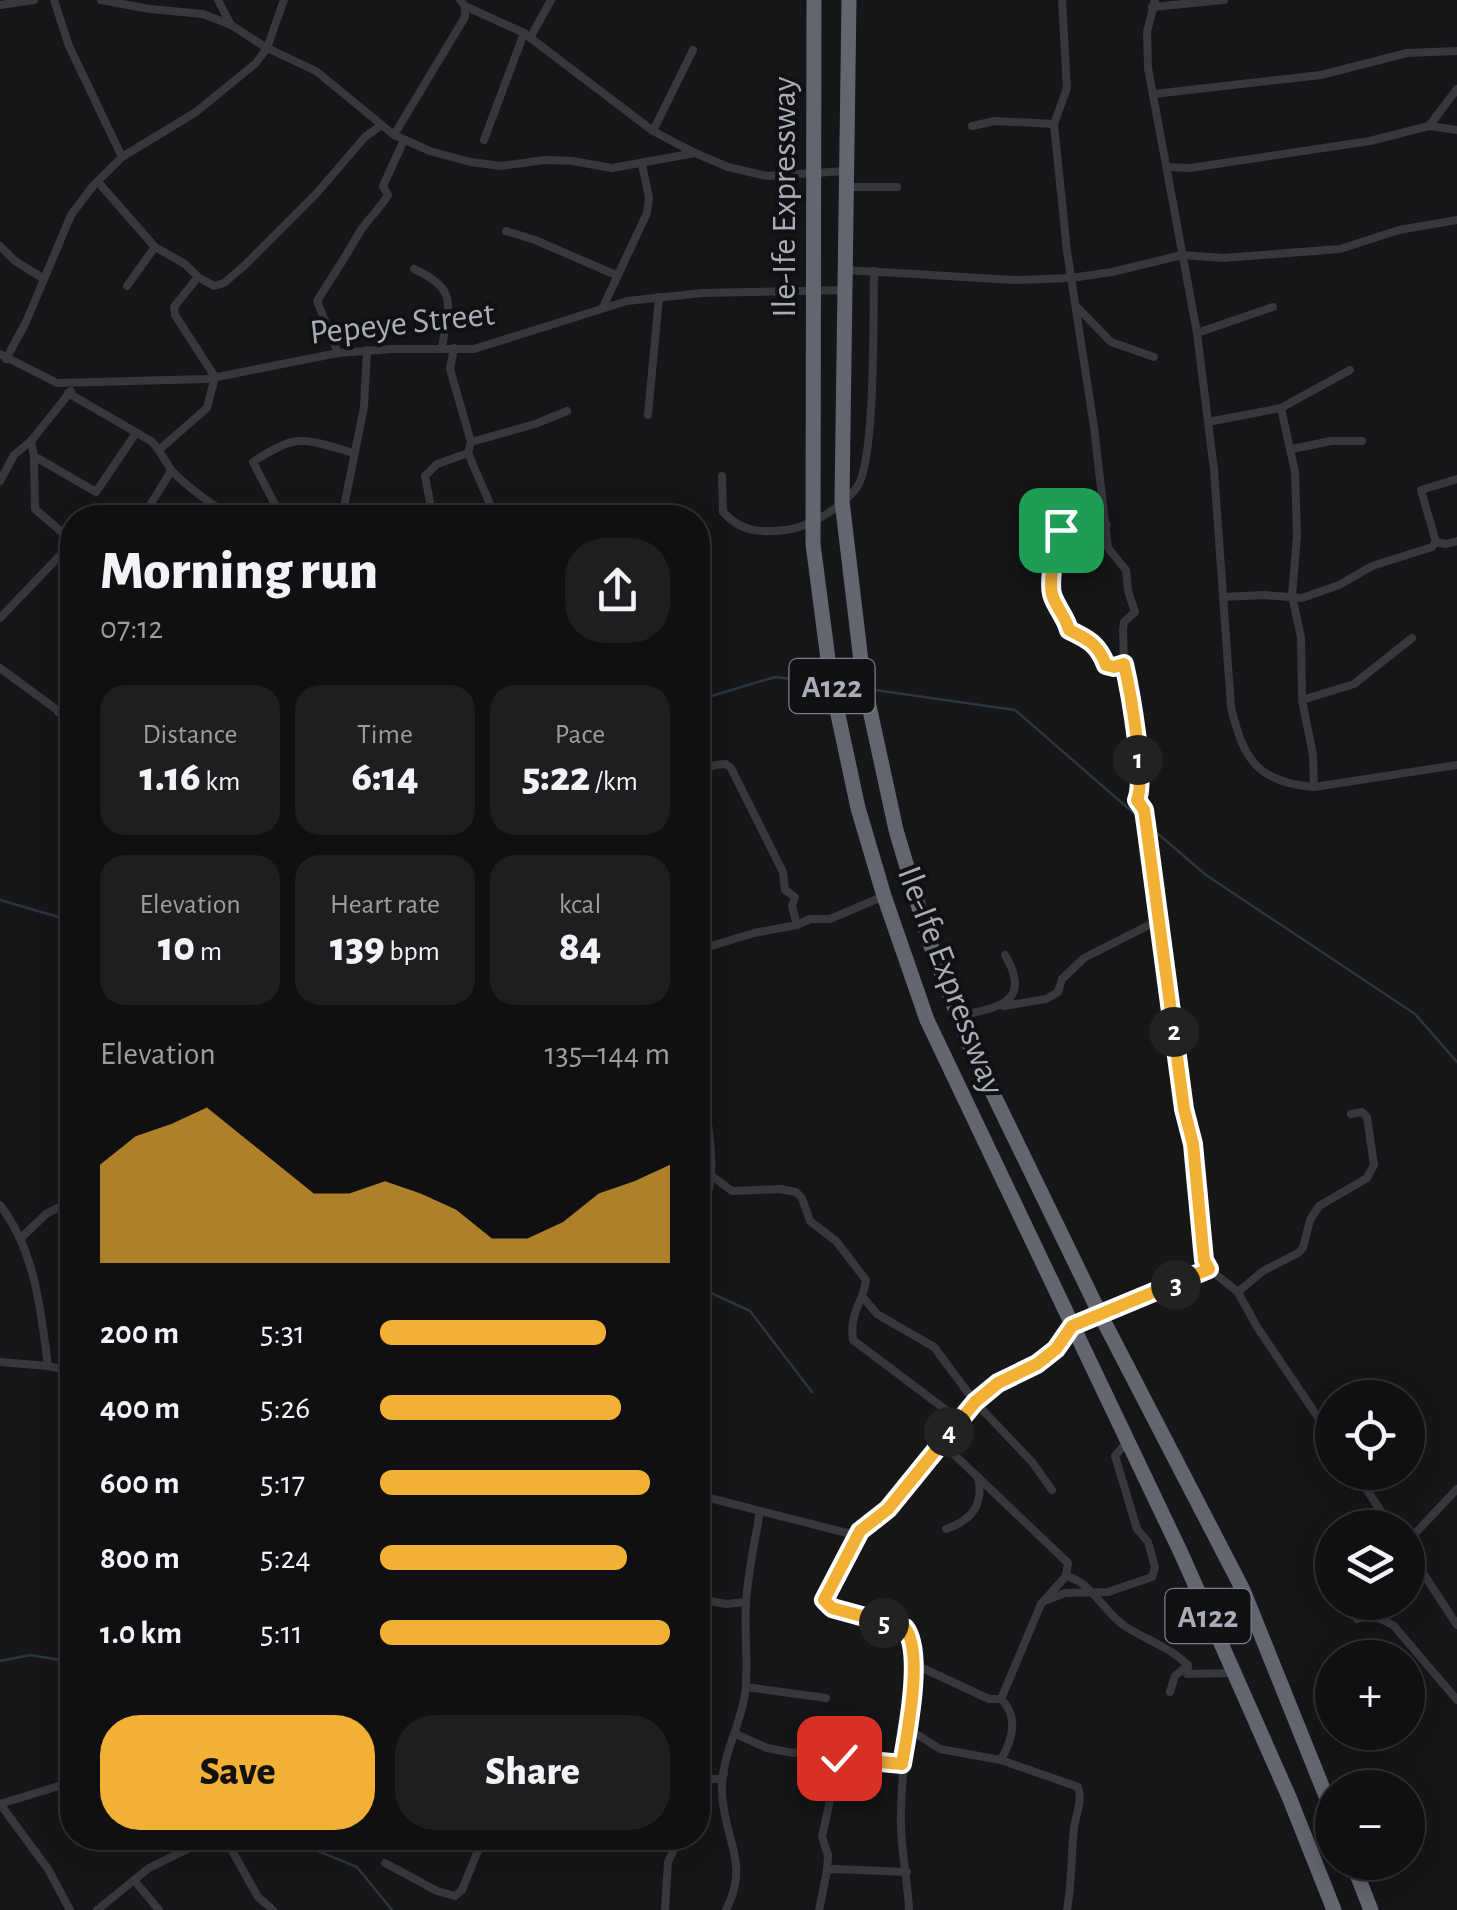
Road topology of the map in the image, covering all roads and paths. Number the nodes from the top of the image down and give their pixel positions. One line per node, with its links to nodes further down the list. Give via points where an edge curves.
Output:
1 (34, 0): 14 (street)
2 (54, 0): 34 (street)
3 (101, 0): 11 (street)
4 (218, 0): 15 (street)
5 (284, 0): 19 (street)
6 (551, 0): 16 (street)
7 (814, 0): 17 (highway, Ile-Ife Expressway / A122)
8 (848, 0): 18 (highway, Ile-Ife Expressway / A122)
9 (1062, 0): 24 (street, via 1067,88)
10 (1224, 0): 13 (street)
11 (136, 3): 15 (street)
12 (462, 3): 16 (street); 30 (street, via 466,17)
13 (1153, 4): 23 (street, via 1147,32)
14 (0, 5)
15 (231, 25): 19 (street)
16 (527, 36): 28 (street); 32 (street)
17 (814, 45): 18 (highway); 37 (highway, Ile-Ife Expressway / A122)
18 (848, 46): 38 (highway, Ile-Ife Expressway / A122)
19 (267, 48): 25 (street, via 316,71); 34 (street, via 196,112)
20 (693, 50): 28 (street)
21 (1457, 51): 23 (street, via 1407,53 1321,75)
22 (1457, 89): 27 (street)
23 (1154, 94): 36 (street)
24 (1054, 124): 26 (street, via 995,120); 51 (street)
25 (380, 126): 30 (street); 50 (street, via 224,283 214,286)
26 (972, 126)
27 (1429, 126): 29 (street); 36 (street, via 1370,141)
28 (653, 130): 33 (street)
29 (1457, 130)
30 (394, 135): 31 (street)
31 (404, 140): 35 (street, via 501,166 544,160 612,168); 64 (street, via 384,186 388,194 316,301)
32 (484, 140)
33 (694, 153): 35 (street); 37 (street, via 767,176)
34 (122, 157): 39 (street)
35 (642, 164): 49 (street, via 647,213)
36 (1168, 167): 45 (street)
37 (815, 174): 38 (street); 54 (highway, Ile-Ife Expressway / A122)
38 (847, 179): 40 (street); 47 (highway, Ile-Ife Expressway / A122)
39 (98, 182): 44 (street); 52 (street, via 71,216)
40 (897, 188)
41 (1457, 220): 45 (street, via 1340,249)
42 (506, 231): 49 (street)
43 (0, 246): 52 (street)
44 (154, 247): 50 (street); 53 (street)
45 (1182, 255): 51 (street); 60 (street)
46 (414, 269): 61 (street, via 438,280 446,292)
47 (845, 270): 48 (street); 55 (highway, Ile-Ife Expressway / A122)
48 (874, 271): 51 (street); 88 (street, via 865,467)
49 (616, 275): 58 (street)
50 (198, 277): 68 (street, via 174,307 175,316)
51 (1070, 278): 57 (street)
52 (44, 280): 65 (street)
53 (127, 286)
54 (813, 288): 55 (street, Pepeye Street); 56 (street, Pepeye Street); 97 (highway, Ile-Ife Expressway / A122)
55 (844, 290): 88 (highway, Ile-Ife Expressway / A122)
56 (659, 297): 58 (street, Pepeye Street); 73 (street)
57 (1076, 306): 66 (street, via 1110,342); 98 (street)
58 (602, 307): 62 (street, Pepeye Street, via 497,344)
59 (1273, 307): 60 (street)
60 (1196, 333): 74 (street)
61 (442, 348): 62 (street, Pepeye Street); 63 (street, Pepeye Street)
62 (454, 348): 78 (street, via 450,369)
63 (367, 350): 64 (street, Pepeye Street); 81 (street)
64 (338, 353): 68 (street, Pepeye Street)
65 (3, 357): 69 (street, Pepeye Street, via 57,383)
66 (1154, 358)
67 (1350, 370): 71 (street)
68 (215, 378): 69 (street, Pepeye Street); 79 (street, via 207,408)
69 (79, 384): 70 (street)
70 (68, 393): 75 (street); 76 (street)
71 (1281, 408): 74 (street); 80 (street)
72 (567, 411): 78 (street)
73 (648, 415)
74 (1208, 422): 104 (street)
75 (136, 433): 79 (street); 83 (street, via 96,492)
76 (31, 441): 83 (street); 87 (street, via 14,454)
77 (1362, 441): 80 (street)
78 (471, 442): 82 (street)
79 (160, 449): 84 (street)
80 (1292, 449): 103 (street, via 1298,520)
81 (354, 453): 91 (street, via 286,441 253,462); 92 (street)
82 (468, 453): 93 (street, via 425,476); 94 (street)
83 (34, 456): 99 (street, via 36,509)
84 (171, 471): 89 (street); 90 (street)
85 (722, 476): 97 (street, via 723,512 736,526 783,530)
86 (1457, 479): 101 (street, via 1421,490)
87 (0, 481)
88 (842, 501): 97 (street); 121 (highway, Ile-Ife Expressway / A122, via 880,762 922,921)
89 (150, 505)
90 (212, 505)
91 (275, 505)
92 (344, 505)
93 (431, 505)
94 (490, 505)
95 (1049, 516): 96 (street)
96 (1070, 520): 98 (street); 107 (street, via 1056,539 1052,596 1069,630 1097,646 1106,665)
97 (812, 522): 115 (highway, Ile-Ife Expressway / A122, via 837,712)
98 (1107, 525): 107 (street, via 1108,548 1126,570 1134,602 1135,612 1124,622)
99 (60, 531)
100 (1457, 540): 101 (street)
101 (1436, 542): 103 (street, via 1322,592)
102 (60, 555): 105 (street)
103 (1292, 596): 104 (street); 109 (street)
104 (1223, 597): 114 (street, via 1238,737 1261,773)
105 (0, 618)
106 (1412, 638): 109 (street, via 1354,684)
107 (1124, 664): 116 (street, via 1136,731 1137,800 1144,810)
108 (0, 668): 111 (street)
109 (1302, 700): 114 (street)
110 (60, 709): 111 (street)
111 (58, 712)
112 (1457, 764): 114 (street)
113 (710, 766): 117 (street, via 732,768 794,898)
114 (1314, 787)
115 (884, 896): 117 (street); 122 (highway, Ile-Ife Expressway / A122)
116 (1159, 920): 120 (street, via 1084,958 1058,992); 130 (street)
117 (797, 925): 118 (street)
118 (710, 946)
119 (1005, 954): 120 (street, via 1014,982)
120 (1004, 1006): 121 (street)
121 (956, 1012): 122 (highway); 133 (highway, Ile-Ife Expressway / A122)
122 (928, 1020): 134 (highway, Ile-Ife Expressway / A122)
123 (1352, 1114): 131 (street, via 1368,1117 1374,1165 1366,1178 1320,1206 1298,1253)
124 (710, 1130): 125 (street)
125 (712, 1176): 126 (street); 132 (street, via 732,1191 796,1192 810,1221 836,1241 866,1280)
126 (710, 1184)
127 (0, 1205): 129 (street)
128 (60, 1206): 129 (street)
129 (21, 1238): 136 (street)
130 (1209, 1269): 131 (street); 133 (street)
131 (1238, 1292): 139 (street)
132 (862, 1296): 138 (street, via 877,1314 928,1341); 140 (street, via 853,1340)
133 (1100, 1314): 134 (street); 144 (highway, Ile-Ife Expressway / A122)
134 (1072, 1326): 138 (street, via 1037,1364); 142 (highway, Ile-Ife Expressway / A122)
135 (0, 1362): 136 (street)
136 (48, 1366): 137 (street)
137 (60, 1368)
138 (975, 1402): 140 (street); 145 (street)
139 (1315, 1413)
140 (958, 1419): 141 (street)
141 (941, 1442): 143 (street); 152 (street, via 888,1509)
142 (1128, 1442): 148 (highway, Ile-Ife Expressway / A122); 157 (street, via 1114,1456 1155,1568 1148,1580 1108,1592)
143 (978, 1477): 151 (street, via 979,1505); 155 (street, via 1068,1562)
144 (1188, 1486): 148 (highway); 176 (highway, Ile-Ife Expressway / A122, via 1251,1606)
145 (1052, 1490)
146 (1457, 1490): 150 (street)
147 (710, 1497): 149 (street)
148 (1158, 1504): 165 (highway, Ile-Ife Expressway / A122)
149 (760, 1511): 153 (street); 159 (street)
150 (1425, 1523)
151 (946, 1528)
152 (860, 1531): 153 (street); 154 (street)
153 (846, 1533): 154 (street)
154 (850, 1549): 163 (street, via 824,1600 905,1628)
155 (1066, 1576): 157 (street); 160 (street)
156 (1425, 1576): 162 (street)
157 (1090, 1590): 160 (street, via 1050,1596); 164 (street, via 1123,1625)
158 (710, 1601): 159 (street)
159 (746, 1602): 166 (street)
160 (1041, 1604): 169 (street)
161 (1384, 1620): 170 (street)
162 (1457, 1625)
163 (912, 1658): 169 (street, via 926,1671); 171 (street)
164 (1188, 1665): 165 (street, via 1187,1674); 167 (street)
165 (1234, 1673): 199 (highway, Ile-Ife Expressway / A122)
166 (746, 1687): 168 (street); 172 (street)
167 (1170, 1692)
168 (826, 1698)
169 (1002, 1699): 174 (street, via 1014,1722)
170 (1457, 1700)
171 (908, 1728): 174 (street, via 940,1749); 175 (street)
172 (736, 1734): 173 (street, via 767,1748); 177 (street)
173 (839, 1758): 175 (street); 186 (street, via 822,1837)
174 (1001, 1760): 198 (street, via 1081,1793)
175 (902, 1764): 187 (street)
176 (1316, 1770)
177 (724, 1774): 178 (street); 195 (street, via 739,1874)
178 (710, 1779)
179 (60, 1786): 180 (street)
180 (0, 1804): 190 (street)
181 (185, 1850): 188 (street)
182 (232, 1850): 193 (street)
183 (478, 1850): 185 (street, via 455,1896)
184 (674, 1850): 194 (street)
185 (385, 1864)
186 (827, 1871): 187 (street); 196 (street)
187 (907, 1872): 197 (street)
188 (134, 1880): 191 (street); 192 (street)
189 (1359, 1880): 200 (highway)
190 (70, 1910)
191 (97, 1910)
192 (159, 1910)
193 (273, 1910)
194 (665, 1910)
195 (726, 1910)
196 (819, 1910)
197 (909, 1910)
198 (1066, 1910)
199 (1334, 1910)
200 (1370, 1910)

